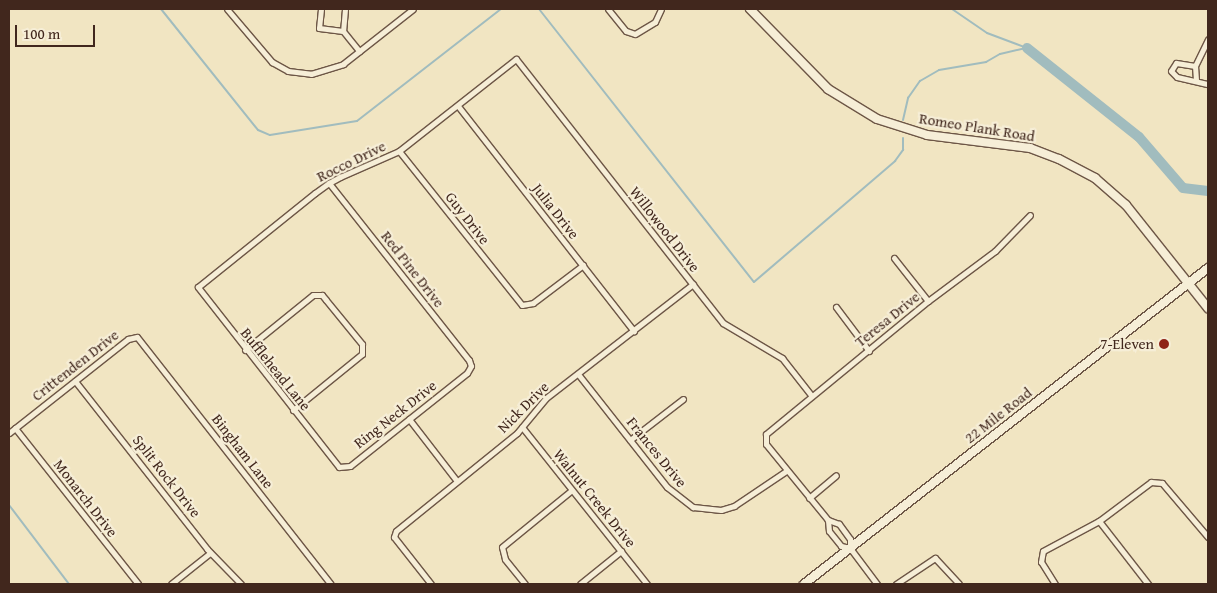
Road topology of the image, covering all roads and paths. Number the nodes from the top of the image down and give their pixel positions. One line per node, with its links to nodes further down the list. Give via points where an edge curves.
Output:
1 (227, 9): 10 (street, via 276,65 305,74 330,70)
2 (321, 9): 8 (street, via 319,28)
3 (345, 9): 8 (street)
4 (413, 9): 10 (street)
5 (608, 9): 6 (street, via 626,31 639,34 659,18)
6 (661, 9)
7 (750, 9): 23 (main road, Romeo Plank Road, via 828,89 877,119 927,135 1030,148 1095,178 1126,205)
8 (343, 31): 10 (street)
9 (1208, 39): 12 (street)
10 (359, 51)
11 (516, 60): 15 (street, Rocco Drive); 22 (street, Willowood Drive)
12 (1195, 66): 13 (street); 13 (street, via 1176,63 1171,71 1177,77)
13 (1196, 80): 14 (street)
14 (1208, 84)
15 (458, 106): 16 (street, Rocco Drive); 20 (street, Julia Drive)
16 (399, 151): 17 (street, Rocco Drive); 20 (street, Guy Drive, via 517,300 527,306 533,303)
17 (329, 183): 24 (street, Rocco Drive); 32 (street, Red Pine Drive, via 469,360)
18 (1030, 215): 25 (street, Teresa Drive, via 996,250)
19 (894, 258): 25 (street)
20 (583, 265): 28 (street, Julia Drive)
21 (1208, 268): 23 (main road, 22 Mile Road)
22 (693, 284): 28 (street, Nick Drive); 35 (street, Willowood Drive, via 722,323 773,351 792,368)
23 (1189, 284): 27 (main road, Romeo Plank Road); 52 (main road, 22 Mile Road)
24 (198, 287): 30 (street, Bufflehead Lane)
25 (928, 301): 31 (street, Teresa Drive)
26 (836, 307): 31 (street)
27 (1208, 308)
28 (634, 331): 33 (street, Nick Drive)
29 (134, 337): 34 (street, Crittenden Drive); 58 (street, Bingham Lane, via 143,343)
30 (245, 350): 37 (street, Bufflehead Lane); 37 (street, via 309,297 318,294 362,344 362,354)
31 (868, 350): 35 (street, Teresa Drive)
32 (467, 373): 38 (street, Ring Neck Drive)
33 (578, 374): 39 (street, Nick Drive, via 546,398); 42 (street, Frances Drive)
34 (75, 381): 40 (street, Crittenden Drive); 54 (street, Split Rock Drive)
35 (811, 395): 44 (street, Teresa Drive, via 770,428 766,444)
36 (684, 399): 42 (street)
37 (293, 410): 43 (street, Bufflehead Lane)
38 (409, 419): 43 (street, Ring Neck Drive, via 350,466 342,468); 46 (street)
39 (522, 427): 46 (street, Nick Drive); 47 (street, Walnut Creek Drive)
40 (15, 428): 41 (street, Crittenden Drive); 55 (street, Monarch Drive)
41 (9, 433)
42 (630, 440): 44 (street, Frances Drive, via 680,500 706,509 734,506)
43 (336, 464)
44 (786, 471): 48 (street)
45 (836, 475): 48 (street)
46 (457, 481): 59 (street, Nick Drive, via 396,530 394,537)
47 (572, 490): 53 (street, Walnut Creek Drive); 60 (street, via 507,542 501,552)
48 (810, 498): 49 (street)
49 (828, 520): 52 (street, via 830,531 841,546); 52 (street, via 839,524 850,539)
50 (1099, 521): 51 (street, via 1155,481 1162,483); 67 (street, via 1048,547 1041,555 1041,562); 68 (street)
51 (1208, 537)
52 (850, 548): 63 (main road, 22 Mile Road); 64 (street)
53 (621, 551): 61 (street); 62 (street, Walnut Creek Drive)
54 (210, 553): 56 (street); 57 (street, Split Rock Drive)
55 (138, 584)
56 (171, 584)
57 (241, 584)
58 (331, 584)
59 (431, 584)
60 (525, 584)
61 (580, 584)
62 (647, 584)
63 (804, 584)
64 (877, 584)
65 (896, 584): 66 (street, via 935,558)
66 (960, 584)
67 (1055, 584)
68 (1148, 584)

